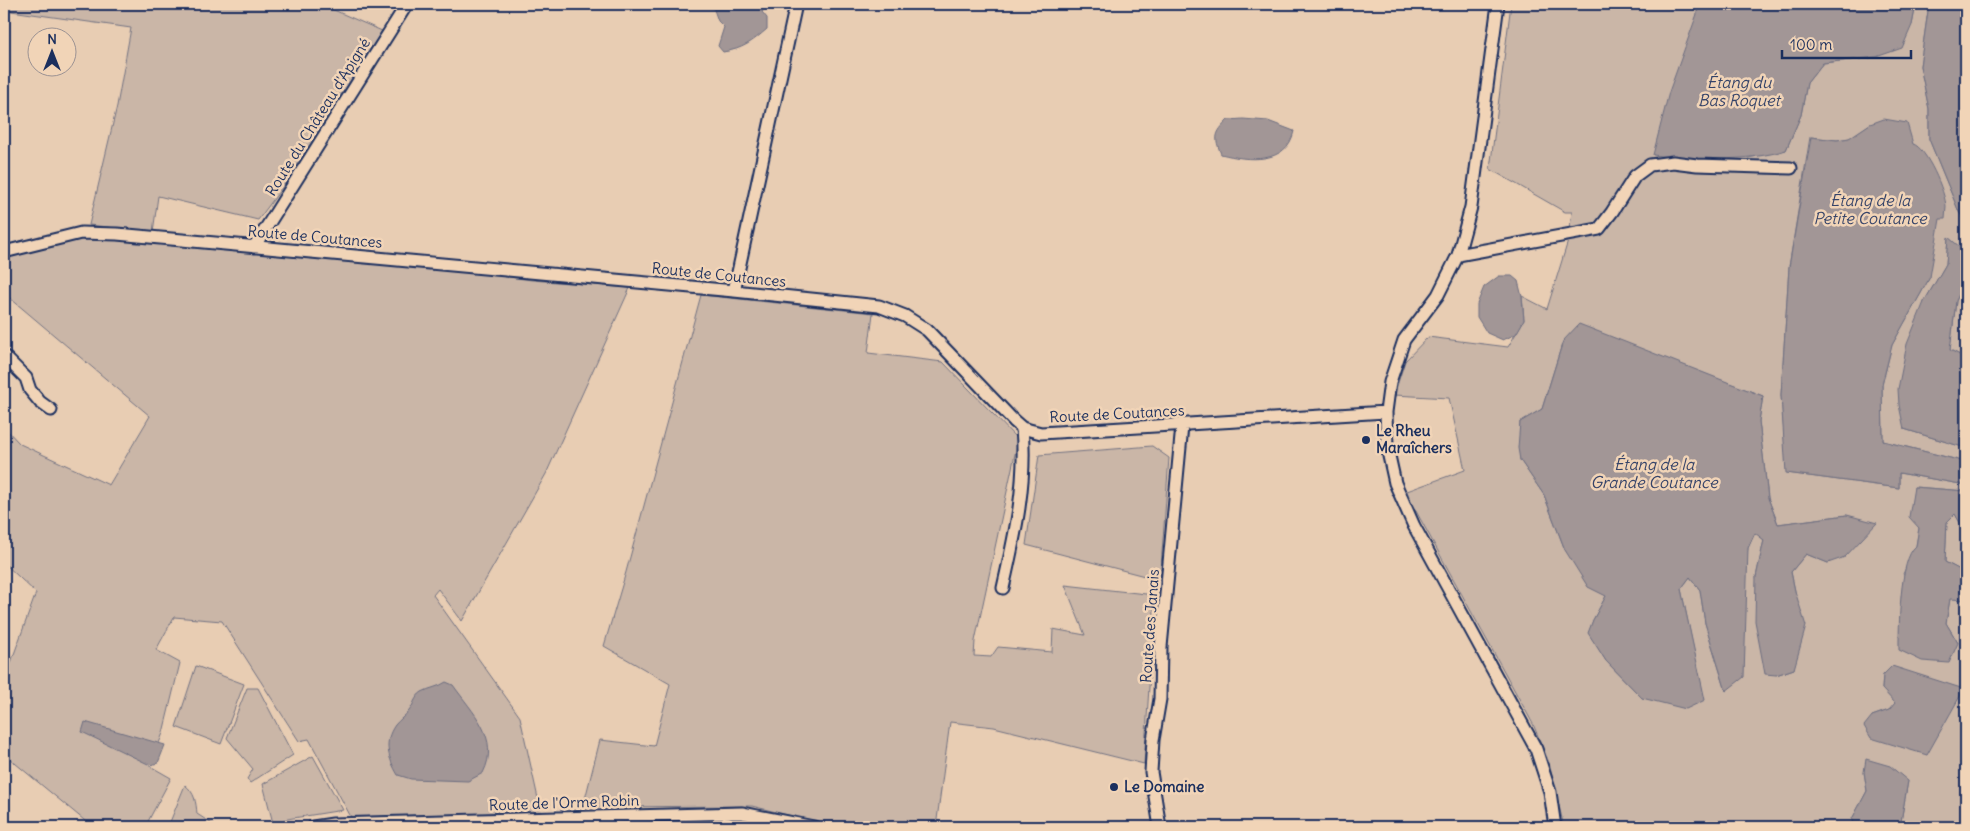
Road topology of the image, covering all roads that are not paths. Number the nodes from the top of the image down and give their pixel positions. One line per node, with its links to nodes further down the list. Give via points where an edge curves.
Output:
1 (408, 4): 5 (street, Route du Château d'Apigné)
2 (796, 4): 8 (street)
3 (1498, 4): 7 (street, via 1471,207)
4 (1791, 168): 7 (street, via 1673,162 1650,165 1635,176 1599,229)
5 (254, 247): 6 (street, Route de Coutances, via 80,233); 8 (street, Route de Coutances)
6 (4, 252)
7 (1458, 255): 11 (street, via 1438,295 1404,340 1390,382)
8 (734, 291): 13 (street, Route de Coutances, via 879,306 905,316 927,330)
9 (4, 356): 10 (street)
10 (50, 410)
11 (1386, 412): 12 (street, Route de Coutances); 18 (street, via 1387,447 1395,483 1414,526 1536,749 1550,792)
12 (1182, 426): 13 (street, Route de Coutances, via 1061,434 1041,434); 17 (street, Route des Janais, via 1161,647 1160,699 1153,740 1152,772)
13 (1022, 428): 14 (street, via 1024,452 1019,516)
14 (1003, 588)
15 (313, 827): 16 (street, Route de l'Orme Robin, via 742,813)
16 (814, 827)
17 (1160, 827)
18 (1555, 827)

